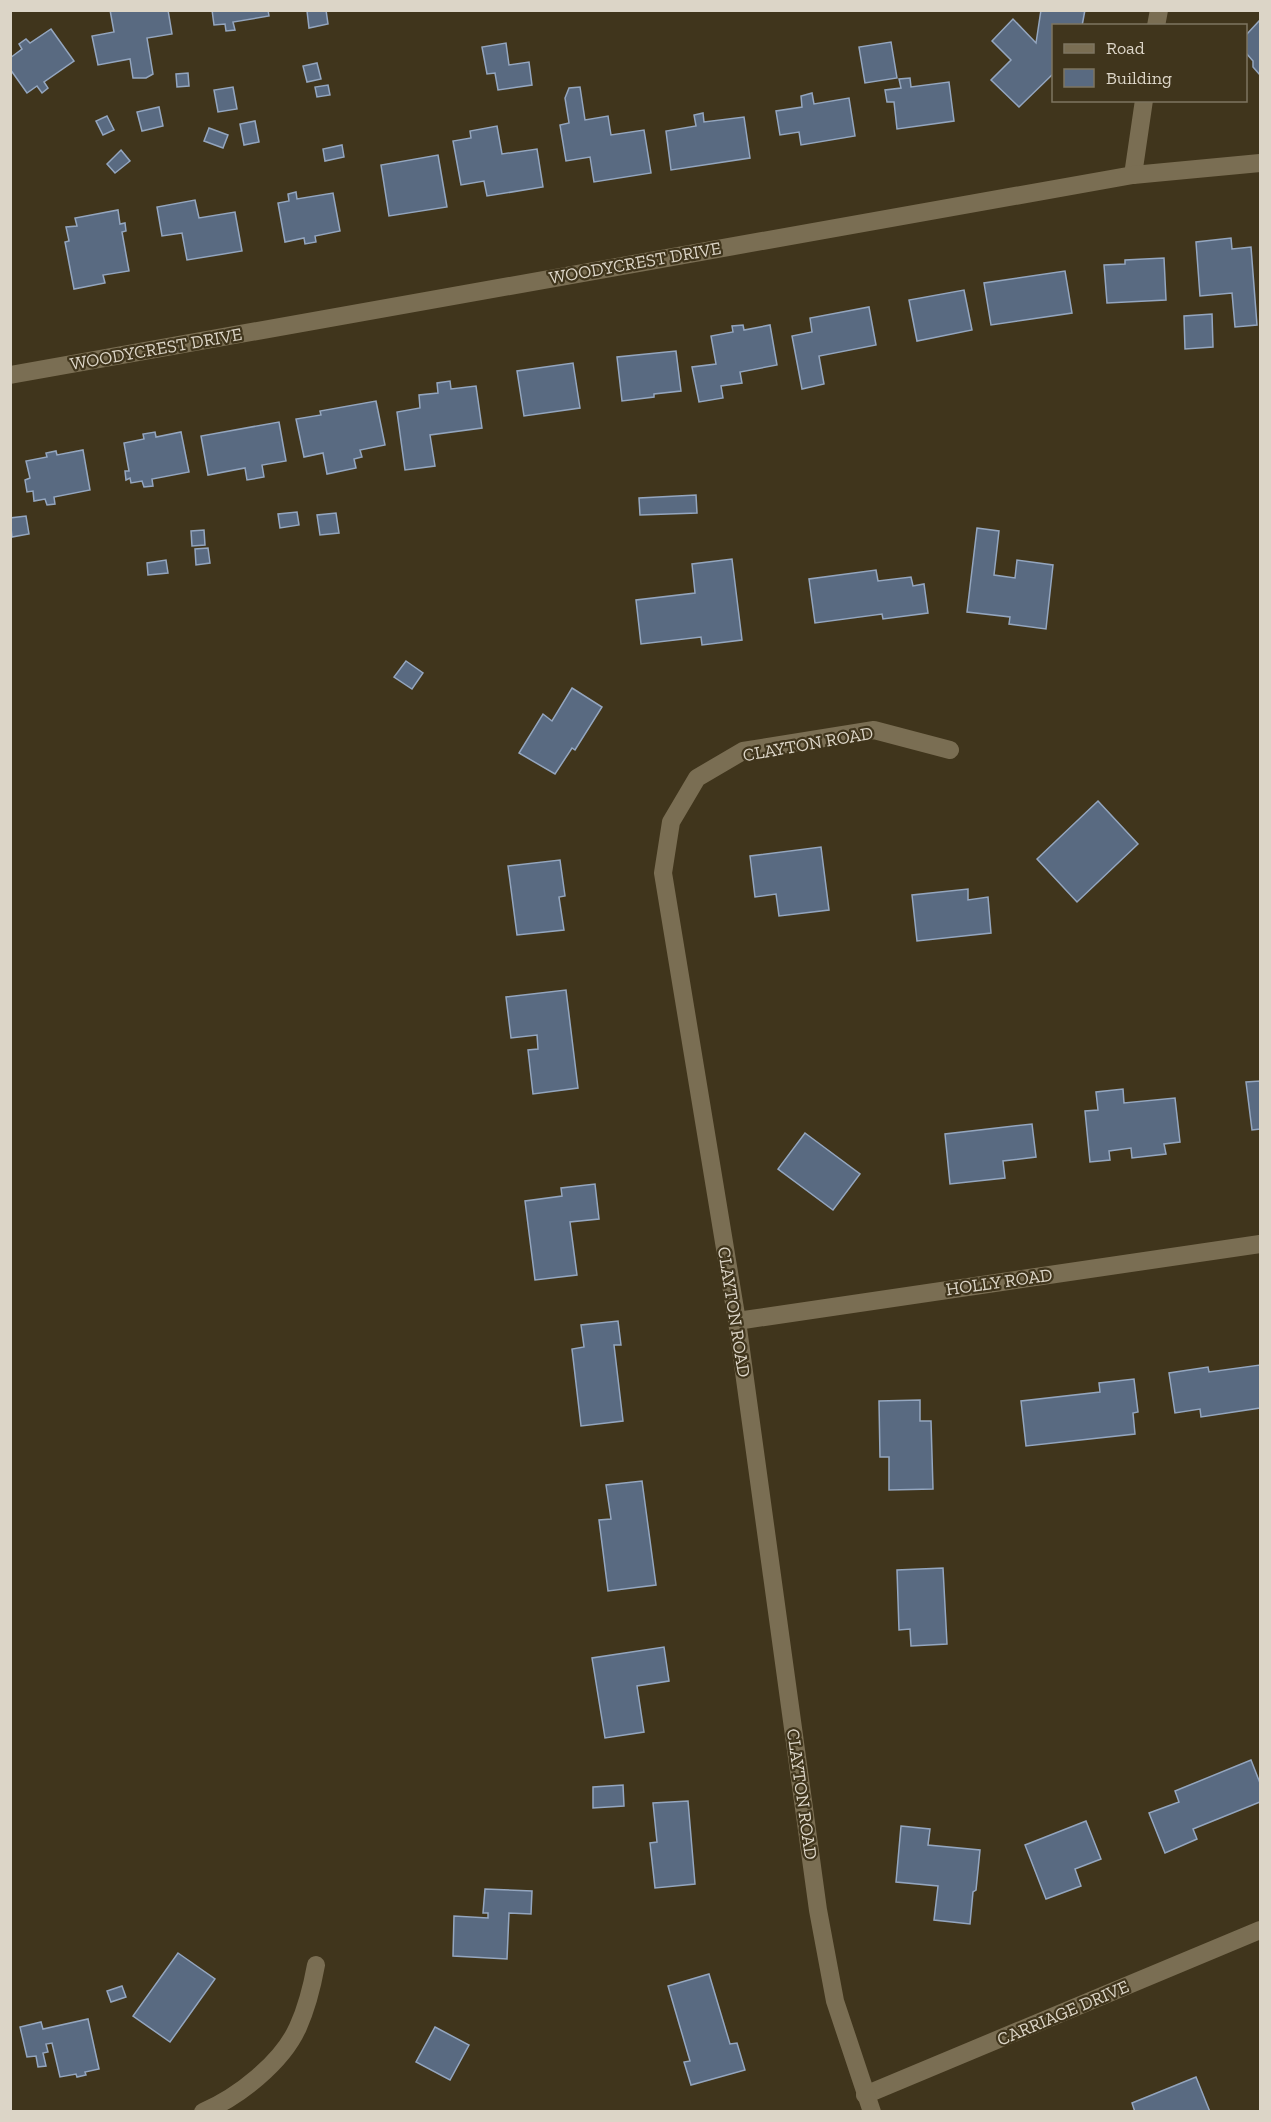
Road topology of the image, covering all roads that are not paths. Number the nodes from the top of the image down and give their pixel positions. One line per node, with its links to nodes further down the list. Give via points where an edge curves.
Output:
1 (1144, 102): 3 (street)
2 (1260, 163): 3 (street, WOODYCREST DRIVE)
3 (1132, 175): 4 (street, WOODYCREST DRIVE)
4 (10, 375)
5 (950, 750): 7 (street, CLAYTON ROAD, via 874,730 743,751 697,778 671,822 663,873)
6 (1260, 1244): 7 (street, HOLLY ROAD)
7 (736, 1321): 10 (street, CLAYTON ROAD, via 818,1910 835,2001)
8 (1260, 1930): 10 (street, CARRIAGE DRIVE)
9 (316, 1965): 11 (street, via 309,2001 297,2030 284,2048 244,2089)
10 (869, 2103)
11 (203, 2112)

